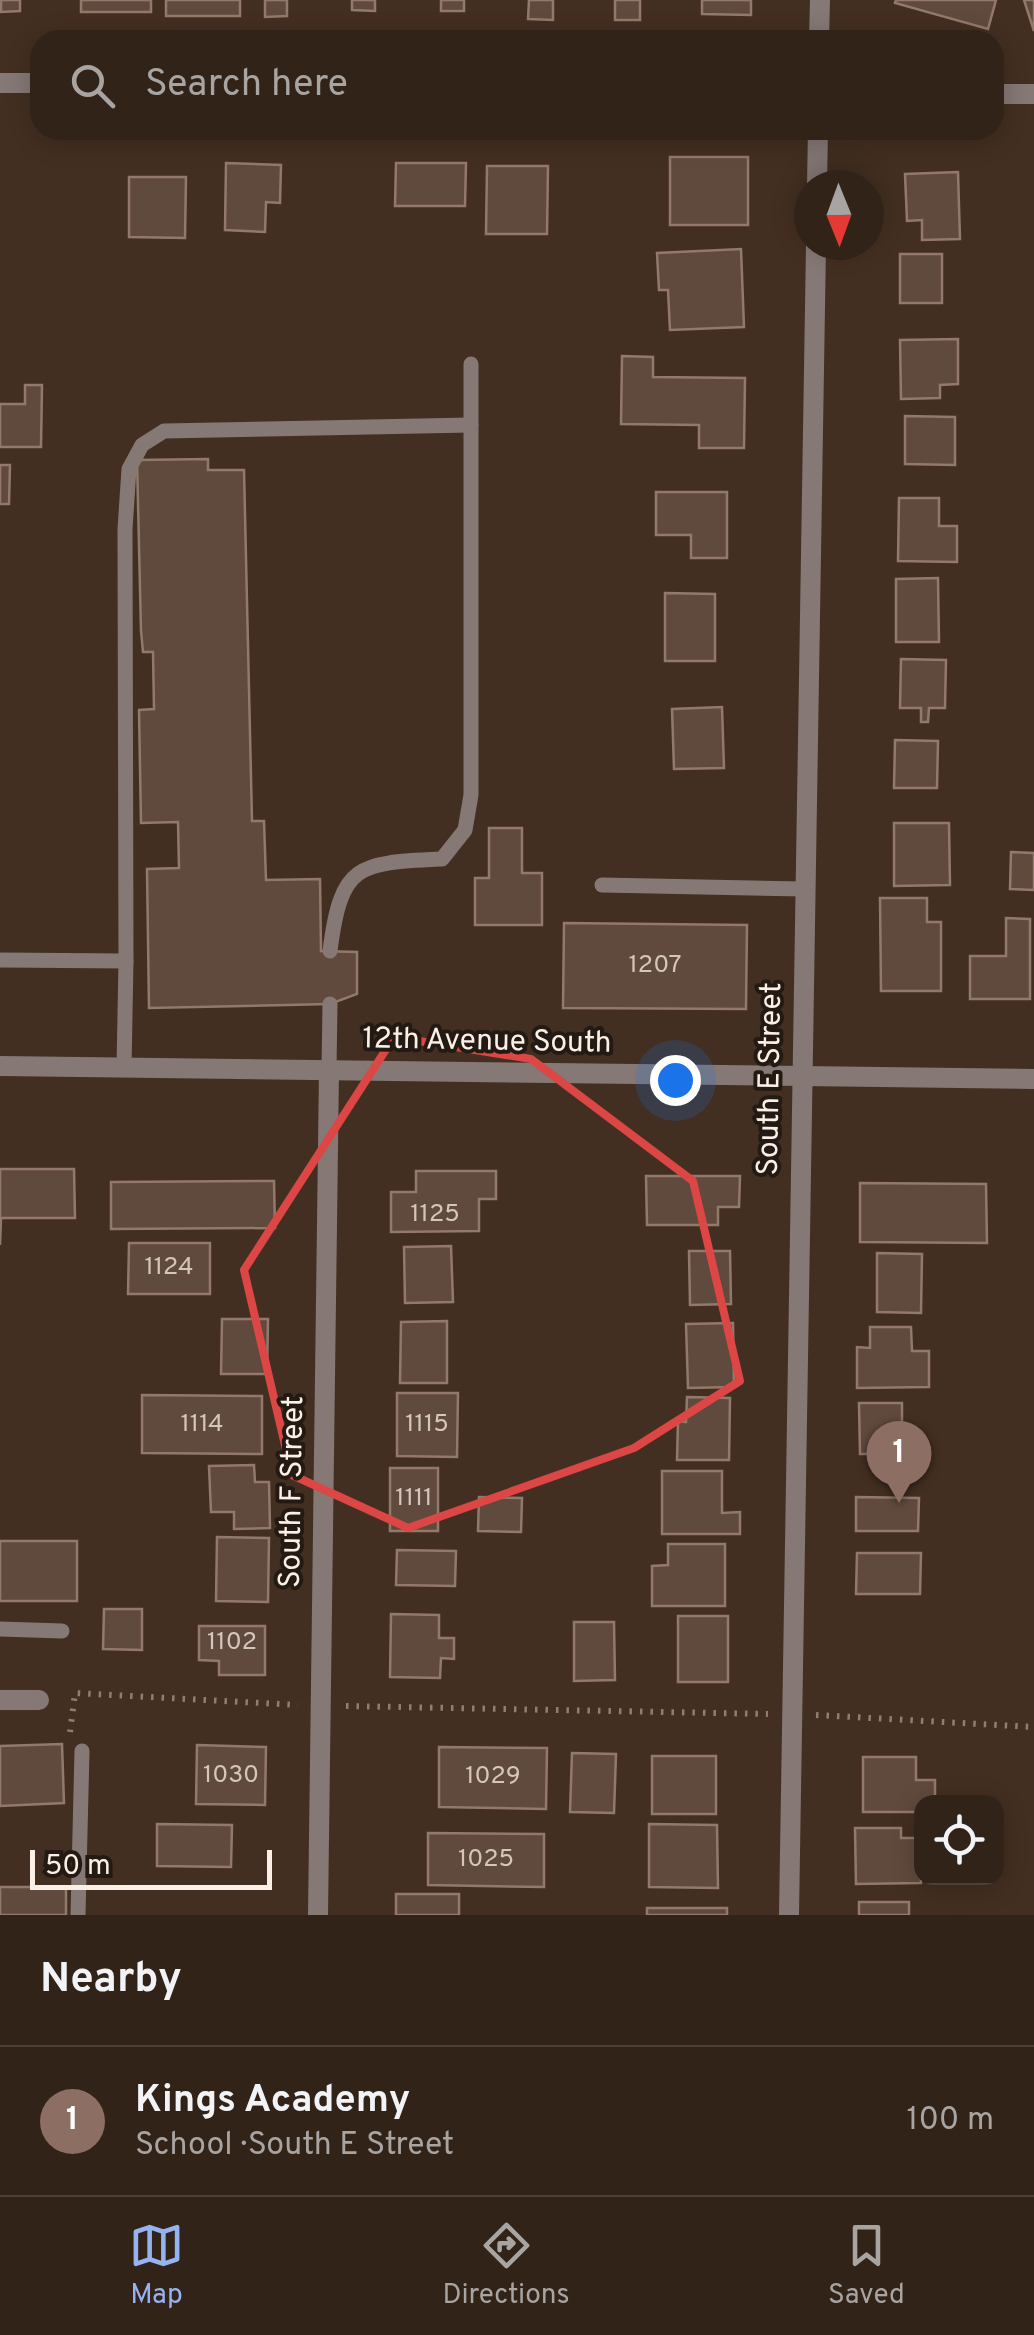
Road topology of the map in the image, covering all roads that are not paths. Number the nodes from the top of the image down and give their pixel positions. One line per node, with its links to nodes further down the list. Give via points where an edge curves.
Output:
1 (820, 0): 2 (street)
2 (819, 30)
3 (0, 83): 4 (street)
4 (30, 84)
5 (1004, 94): 6 (street)
6 (1034, 94)
7 (818, 140): 8 (street)
8 (817, 170)
9 (816, 260): 13 (street, South E Street)
10 (471, 364): 11 (lane)
11 (471, 426): 14 (lane, via 471,795 465,830 442,859 386,862 350,880 336,903); 16 (lane, via 200,428 164,431 142,445 130,469 125,529)
12 (602, 885): 13 (lane)
13 (804, 889): 21 (street, South E Street)
14 (330, 950)
15 (0, 960): 16 (lane)
16 (126, 960): 19 (lane)
17 (330, 1004): 20 (lane)
18 (0, 1066): 19 (street, 12th Avenue South)
19 (124, 1068): 20 (street, 12th Avenue South)
20 (329, 1070): 21 (street, 12th Avenue South); 29 (street, South F Street)
21 (801, 1076): 22 (street, 12th Avenue South); 30 (street, South E Street)
22 (1034, 1079)
23 (0, 1629): 24 (lane)
24 (62, 1631)
25 (0, 1700): 26 (street)
26 (39, 1700)
27 (82, 1751): 28 (lane)
28 (78, 1915)
29 (318, 1915)
30 (789, 1915)

